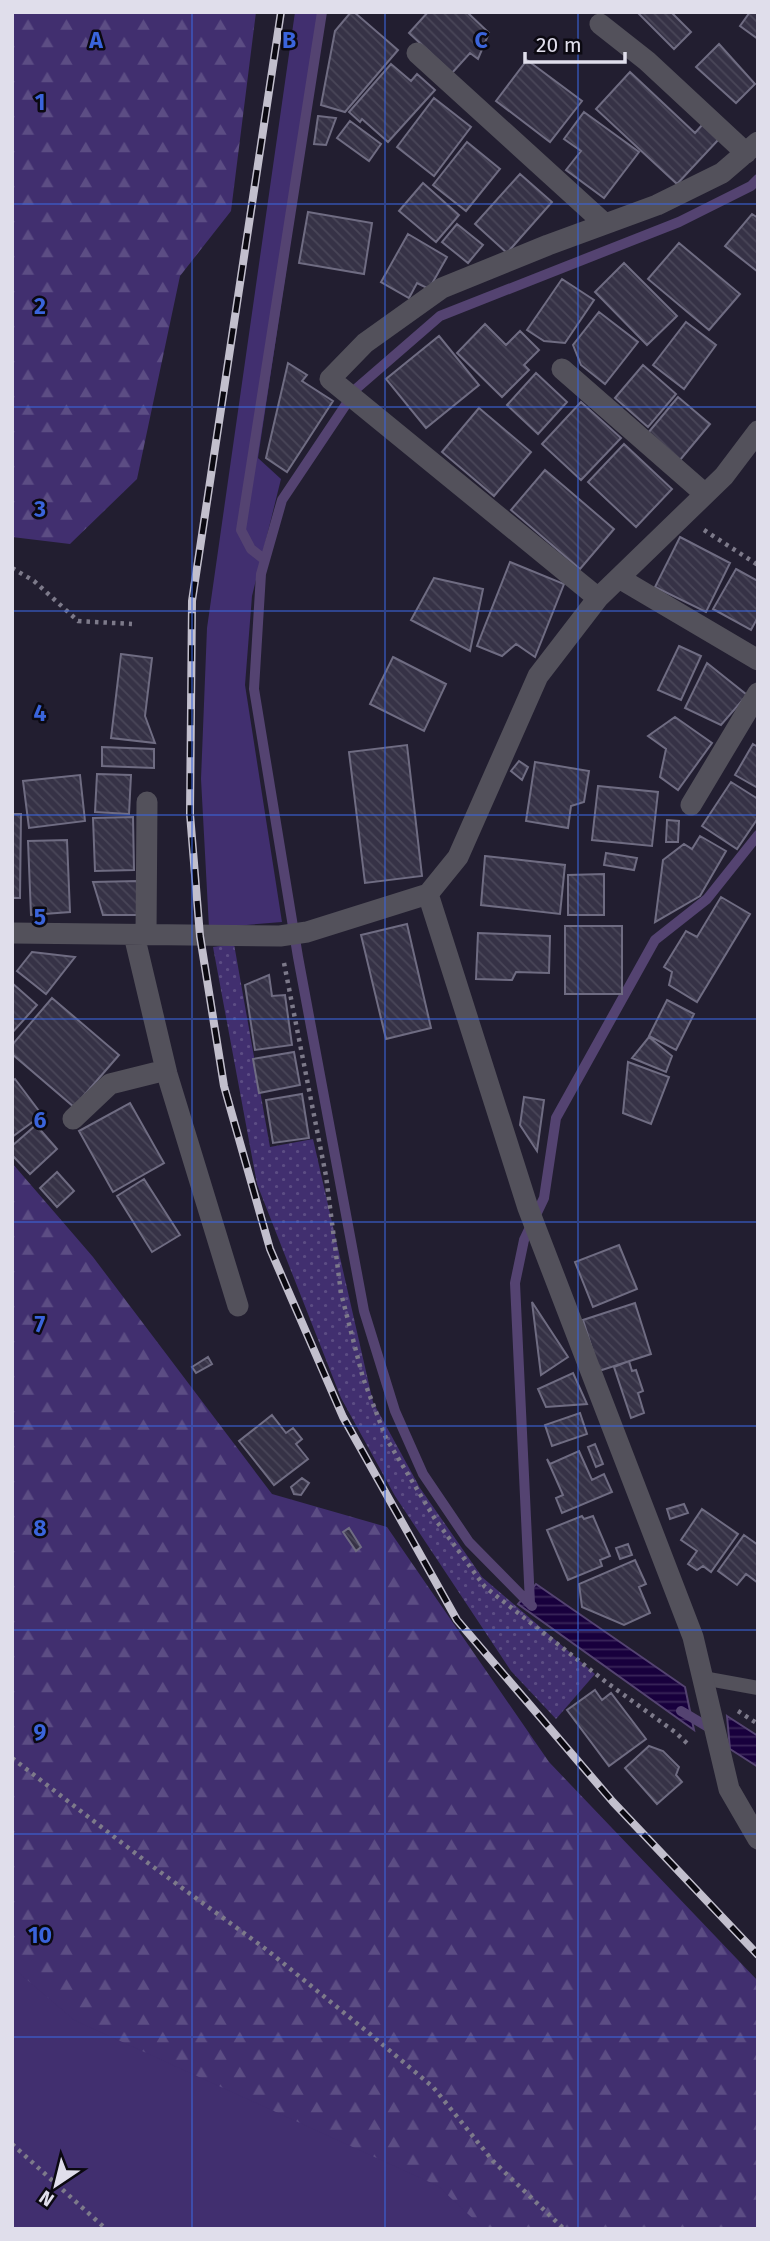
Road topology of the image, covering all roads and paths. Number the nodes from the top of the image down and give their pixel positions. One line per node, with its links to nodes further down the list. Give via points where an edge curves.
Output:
1 (600, 24): 3 (street)
2 (417, 53): 4 (street)
3 (752, 148): 4 (street, via 722,173)
4 (605, 224): 12 (street, via 442,288 365,343 330,379)
5 (562, 369): 7 (street)
6 (758, 431): 7 (street)
7 (705, 494): 8 (street)
8 (683, 516): 9 (path); 11 (street)
9 (758, 565)
10 (12, 568): 13 (path, via 34,581 78,621)
11 (619, 578): 12 (street); 14 (street)
12 (598, 598): 18 (street, via 538,676 458,857)
13 (132, 624)
14 (758, 660)
15 (758, 693): 17 (street)
16 (147, 802): 20 (street)
17 (691, 805)
18 (428, 894): 21 (street, via 307,932); 25 (street, via 528,1208 693,1637)
19 (12, 933): 20 (street)
20 (140, 935): 21 (street); 22 (street)
21 (278, 936): 27 (path, via 326,1176 341,1293 363,1378 386,1438 435,1519 485,1587)
22 (166, 1070): 23 (street, via 110,1084); 24 (street)
23 (73, 1119)
24 (238, 1307)
25 (703, 1678): 26 (lane); 29 (street, via 729,1789)
26 (758, 1688)
27 (692, 1748)
28 (12, 1758): 32 (path, via 267,1950 433,2087 493,2161)
29 (758, 1839)
30 (12, 2144): 31 (path)
31 (106, 2229)
32 (564, 2229)

